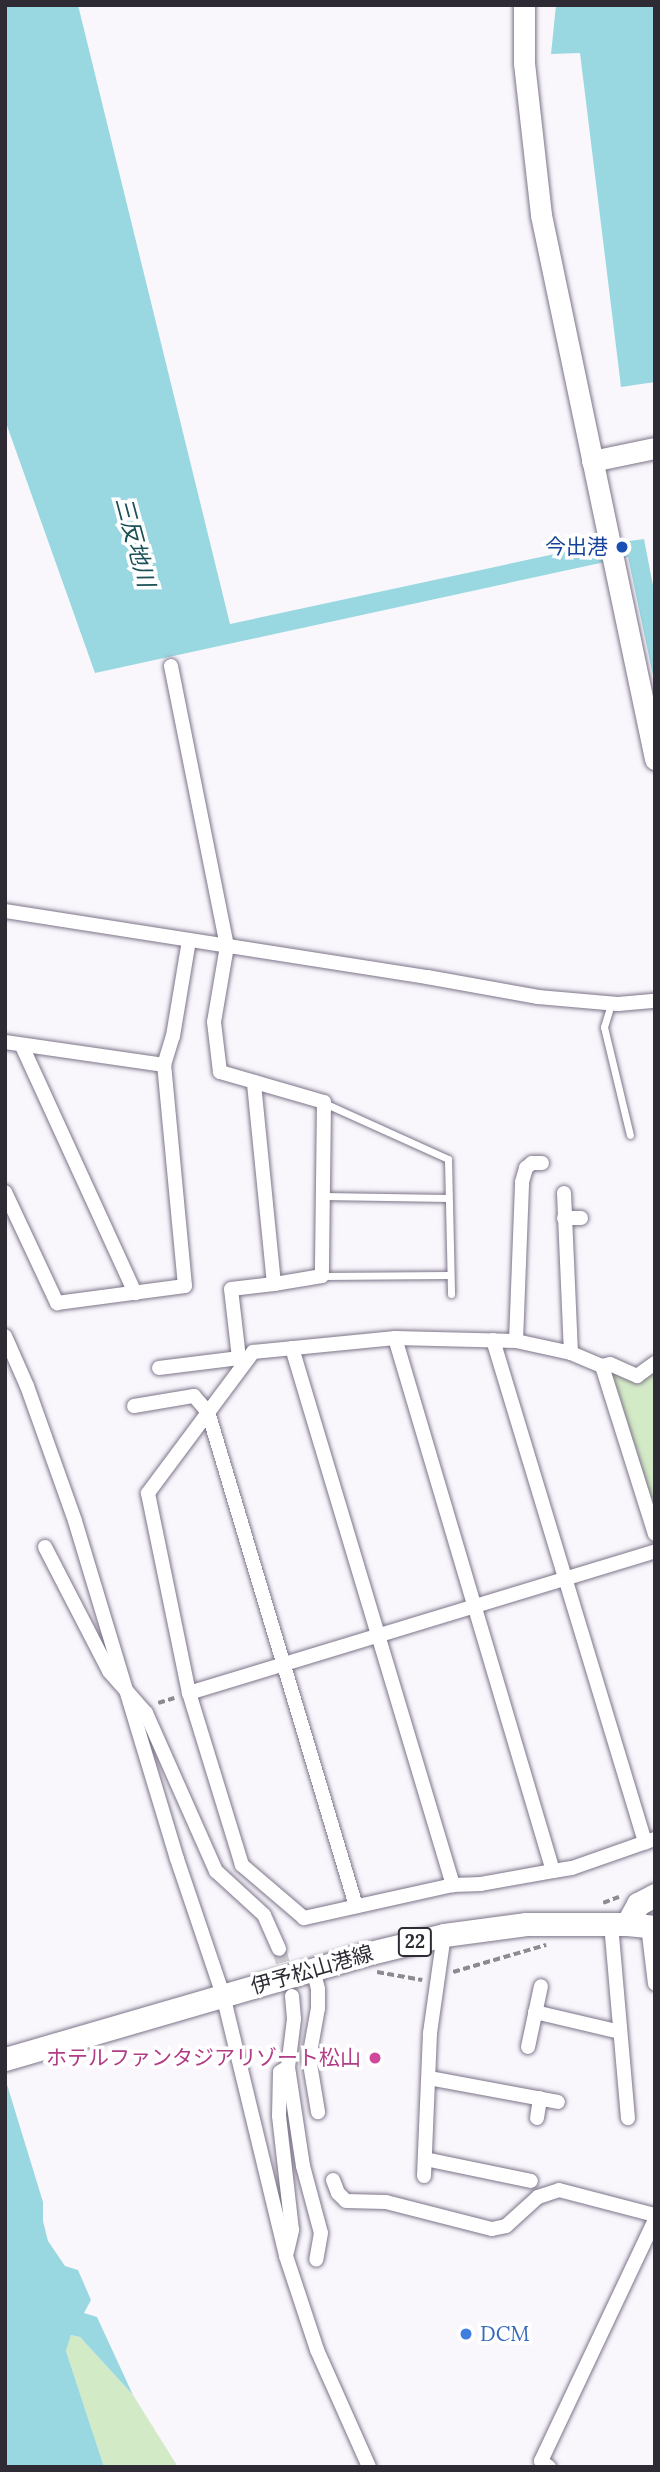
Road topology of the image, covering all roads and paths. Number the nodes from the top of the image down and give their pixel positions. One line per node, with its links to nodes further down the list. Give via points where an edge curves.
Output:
1 (524, 5): 3 (street, via 532,158)
2 (655, 448): 3 (street)
3 (592, 461): 5 (street)
4 (171, 666): 8 (street)
5 (655, 759)
6 (5, 911): 7 (street)
7 (188, 940): 8 (street); 13 (street)
8 (227, 946): 10 (street, via 538,998); 14 (street, via 215,1022 219,1072)
9 (655, 1000): 10 (street)
10 (611, 1004): 16 (lane, via 604,1027)
11 (5, 1042): 12 (street)
12 (22, 1046): 13 (street); 27 (street)
13 (164, 1065): 27 (street, via 185,1286)
14 (254, 1082): 15 (street); 26 (street)
15 (324, 1102): 20 (street); 21 (lane, via 448,1159)
16 (630, 1135)
17 (542, 1163): 32 (street, via 526,1168 522,1182)
18 (5, 1192): 27 (street, via 57,1303)
19 (564, 1193): 22 (street)
20 (323, 1196): 21 (lane); 25 (street)
21 (448, 1198): 24 (lane)
22 (564, 1218): 23 (street); 34 (street)
23 (582, 1218)
24 (450, 1275): 25 (lane); 28 (lane)
25 (321, 1276): 26 (street)
26 (275, 1283): 35 (street, via 231,1289)
27 (135, 1293)
28 (451, 1294)
29 (5, 1336): 49 (street, via 75,1521)
30 (396, 1338): 31 (street); 33 (street); 46 (street)
31 (494, 1340): 32 (street); 45 (street)
32 (516, 1341): 34 (street)
33 (292, 1348): 35 (street, via 253,1352); 47 (street)
34 (571, 1353): 37 (street)
35 (242, 1361): 38 (street); 40 (street)
36 (655, 1363): 37 (street, via 637,1376 610,1364)
37 (602, 1366): 41 (street)
38 (159, 1368)
39 (134, 1406): 40 (street, via 194,1396)
40 (208, 1412): 48 (street); 50 (street, via 148,1493)
41 (650, 1505): 42 (street)
42 (655, 1534)
43 (45, 1547): 49 (street, via 109,1671)
44 (655, 1551): 45 (street)
45 (564, 1578): 46 (street); 52 (street)
46 (472, 1606): 47 (street); 53 (street)
47 (377, 1635): 48 (street); 54 (street)
48 (285, 1663): 50 (street); 56 (street)
49 (125, 1690): 51 (street); 64 (street)
50 (189, 1693): 51 (path); 56 (street, via 242,1865 304,1918)
51 (142, 1708): 59 (street, via 216,1871 264,1915)
52 (650, 1841): 53 (street)
53 (553, 1871): 54 (street)
54 (453, 1885): 56 (street)
55 (655, 1895): 57 (main road, via 638,1904)
56 (356, 1906)
57 (635, 1925): 58 (main road, 伊予松山港線 / 22, via 526,1924); 61 (street); 66 (street)
58 (444, 1935): 60 (main road, 伊予松山港線 / 22); 70 (street, via 430,2033)
59 (279, 1949)
60 (313, 1969): 64 (main road, 伊予松山港線 / 22); 73 (street, via 318,2008 309,2058)
61 (655, 1984)
62 (541, 1986): 65 (street)
63 (292, 1996): 69 (street)
64 (216, 1998): 68 (main road, 伊予松山港線 / 22); 83 (street)
65 (535, 2012): 66 (street); 67 (street)
66 (620, 2032): 75 (street)
67 (528, 2047)
68 (5, 2059)
69 (288, 2067): 83 (street, via 280,2072 279,2116 292,2230); 84 (street, via 303,2166 321,2233)
70 (429, 2078): 71 (street); 76 (street)
71 (540, 2098): 72 (street); 74 (street)
72 (558, 2102)
73 (318, 2112)
74 (537, 2118)
75 (628, 2118)
76 (425, 2159): 78 (street); 79 (street)
77 (517, 2161): 79 (street)
78 (424, 2176)
79 (514, 2177): 81 (street)
80 (333, 2180): 82 (street, via 346,2201 386,2202 492,2229 518,2219 547,2192 559,2190)
81 (531, 2181)
82 (655, 2218): 86 (street, via 541,2461)
83 (286, 2256): 85 (street, via 317,2350)
84 (316, 2260)
85 (369, 2467)
86 (549, 2467)

